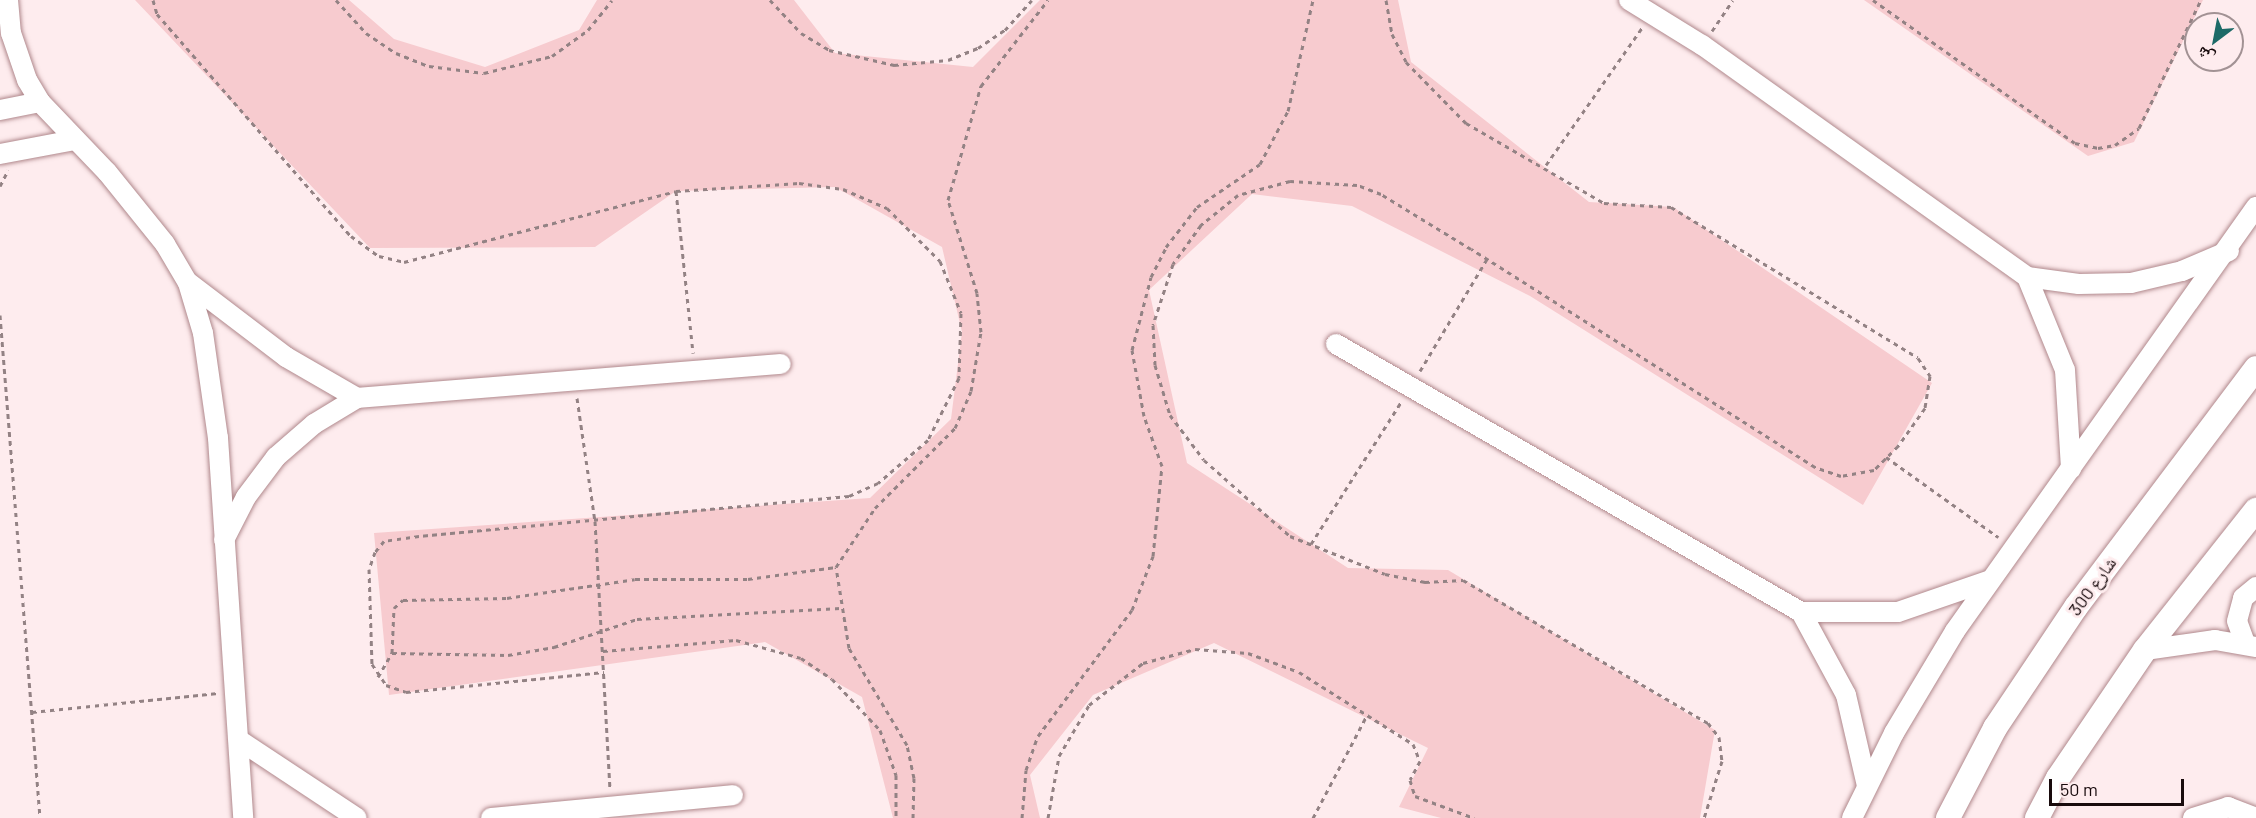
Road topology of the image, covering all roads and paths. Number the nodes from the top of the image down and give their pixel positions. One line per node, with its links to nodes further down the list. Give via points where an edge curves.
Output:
1 (8, 0): 15 (street, via 17,57)
2 (336, 0): 3 (path, via 366,33 396,53 438,68 484,72 552,56 588,30)
3 (612, 0)
4 (770, 0): 5 (path, via 801,33 829,50 894,65 948,60 978,48)
5 (1032, 0)
6 (1048, 0): 37 (path, via 981,86 948,200 977,293 981,332 971,391 955,428 875,508)
7 (1313, 0): 62 (path, via 1288,111 1260,164 1197,207 1166,247 1151,277 1132,350 1144,416 1162,466 1155,545 1132,610 1038,736 1026,770)
8 (1386, 0): 19 (path, via 1397,47 1433,95 1466,123)
9 (1629, 0): 13 (street)
10 (1733, 0): 14 (path)
11 (1873, 0): 12 (path, via 2055,129 2098,148 2115,145 2139,128)
12 (2200, 0)
13 (1652, 14): 14 (street); 19 (path)
14 (1702, 45): 23 (street)
15 (40, 102): 16 (street); 17 (street)
16 (0, 110)
17 (74, 140): 18 (street); 24 (street, via 138,207)
18 (0, 154)
19 (1546, 165): 32 (path, via 1604,203 1671,207 1918,358 1930,376 1930,395)
20 (676, 190): 29 (path)
21 (2256, 207): 22 (street)
22 (2230, 251): 23 (street, via 2182,271 2131,283 2079,284); 33 (street)
23 (2027, 277): 33 (street, via 2065,370)
24 (189, 283): 31 (street, via 278,352); 35 (street, via 212,385)
25 (0, 315): 50 (path)
26 (1336, 344): 42 (street)
27 (781, 364): 29 (street)
28 (2256, 368): 68 (street, شارع 300, via 2076,607 1995,728)
29 (694, 371): 30 (street)
30 (575, 381): 31 (street); 39 (path, via 595,521)
31 (357, 398): 35 (street, via 314,424 276,457 246,497)
32 (1887, 457): 36 (path); 66 (path, via 1874,470 1850,476 1815,468 1382,194 1357,185 1290,181 1238,195 1201,225 1173,264 1155,318 1155,365 1170,415 1204,460 1290,536 1385,574 1425,582 1463,580 1708,723 1719,737 1722,761)
33 (2071, 470): 36 (street)
34 (2256, 510): 45 (street)
35 (223, 542): 49 (street)
36 (2014, 548): 38 (street)
37 (836, 567): 39 (path, via 748,579); 41 (path)
38 (1989, 581): 42 (street, via 1898,612); 53 (street, via 1923,681)
39 (597, 583): 43 (path); 47 (path, via 507,598 403,600 394,608)
40 (2256, 587): 44 (street, via 2243,598 2237,621)
41 (841, 608): 43 (path, via 659,616); 61 (path, via 856,663 907,746 914,778)
42 (1801, 612): 53 (street, via 1846,695)
43 (599, 633): 46 (path); 47 (path, via 508,655)
44 (2251, 645): 45 (street, via 2179,642)
45 (2145, 650): 69 (street, via 2058,778)
46 (603, 651): 55 (path); 60 (path, via 736,640 801,658 832,679 880,729 896,775)
47 (392, 653): 48 (path)
48 (378, 678)
49 (235, 691): 50 (path); 52 (street)
50 (32, 712): 56 (path)
51 (1367, 715): 63 (path, via 1265,657 1195,649 1156,657 1114,680 1078,718 1053,772); 64 (path); 65 (path, via 1419,751 1410,780 1415,796)
52 (239, 740): 57 (street); 58 (street)
53 (1867, 786): 67 (street)
54 (732, 795): 55 (street)
55 (611, 807): 59 (street)
56 (40, 818)
57 (243, 818)
58 (357, 818)
59 (491, 818)
60 (896, 818)
61 (913, 818)
62 (1022, 818)
63 (1048, 818)
64 (1313, 818)
65 (1474, 818)
66 (1704, 818)
67 (1852, 818)
68 (1948, 818)
69 (2037, 818)
70 (2193, 818): 71 (street, via 2228,807)
71 (2256, 818)

